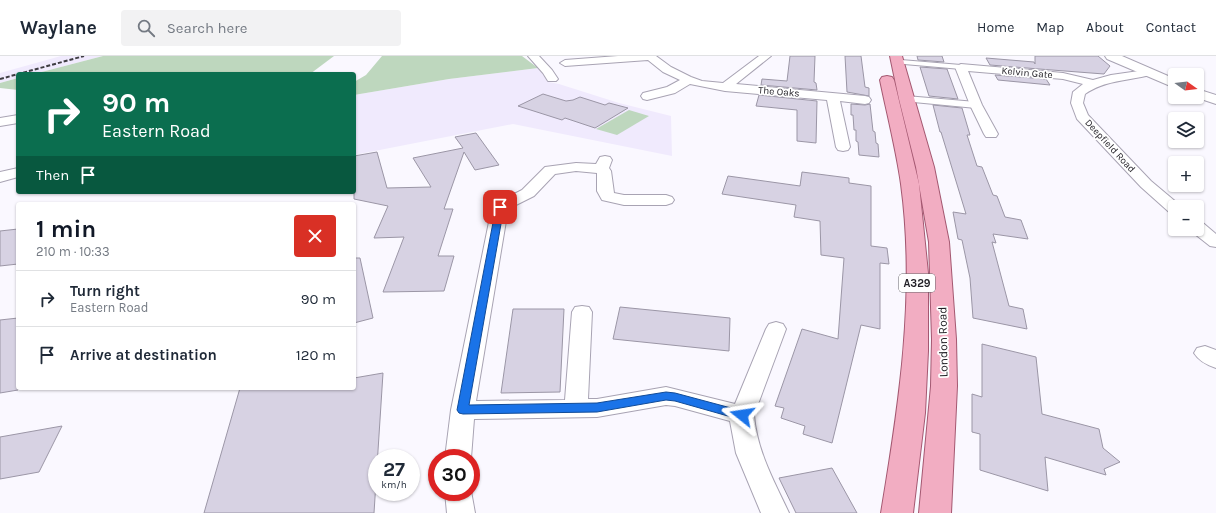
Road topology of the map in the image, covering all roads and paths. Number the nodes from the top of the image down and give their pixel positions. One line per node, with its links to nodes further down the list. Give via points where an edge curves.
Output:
1 (533, 56): 10 (street)
2 (650, 56): 7 (street); 11 (street, The Oaks, via 664,69)
3 (766, 56): 14 (street)
4 (882, 56): 41 (main road, A329, via 910,184 917,267 916,351 911,413)
5 (1111, 56): 9 (street)
6 (900, 59): 8 (street); 18 (main road, London Road / A329)
7 (565, 63)
8 (961, 67): 13 (street, Kelvin Gate, via 1063,76); 21 (street)
9 (1146, 73): 12 (street); 13 (street, Deepfield Road)
10 (552, 80)
11 (689, 80): 14 (street, The Oaks); 15 (street, via 671,90)
12 (1168, 81)
13 (1092, 83): 29 (street, Deepfield Road, via 1079,92 1077,103 1082,116 1146,184)
14 (725, 87): 17 (street, The Oaks)
15 (647, 96)
16 (1204, 96): 20 (street)
17 (833, 97): 19 (street, The Oaks); 25 (street)
18 (906, 99): 21 (street); 42 (main road, London Road / A329, via 925,167 939,242 944,386)
19 (865, 100)
20 (1216, 100)
21 (976, 105): 24 (street)
22 (16, 119): 23 (street)
23 (0, 122)
24 (991, 134)
25 (843, 147)
26 (16, 173): 27 (street)
27 (0, 177)
28 (666, 200): 35 (street, via 624,200 608,197 604,187 603,164 550,170 528,193 500,207)
29 (1168, 203)
30 (1204, 233): 31 (street)
31 (1216, 242)
32 (582, 312): 34 (street)
33 (776, 329): 36 (street)
34 (576, 408): 35 (street); 36 (street, via 609,407 671,396)
35 (463, 410): 37 (street)
36 (742, 415): 40 (street, via 742,430 747,446)
37 (459, 449)
38 (459, 501): 39 (street)
39 (461, 513)
40 (775, 513)
41 (896, 513)
42 (935, 513)

